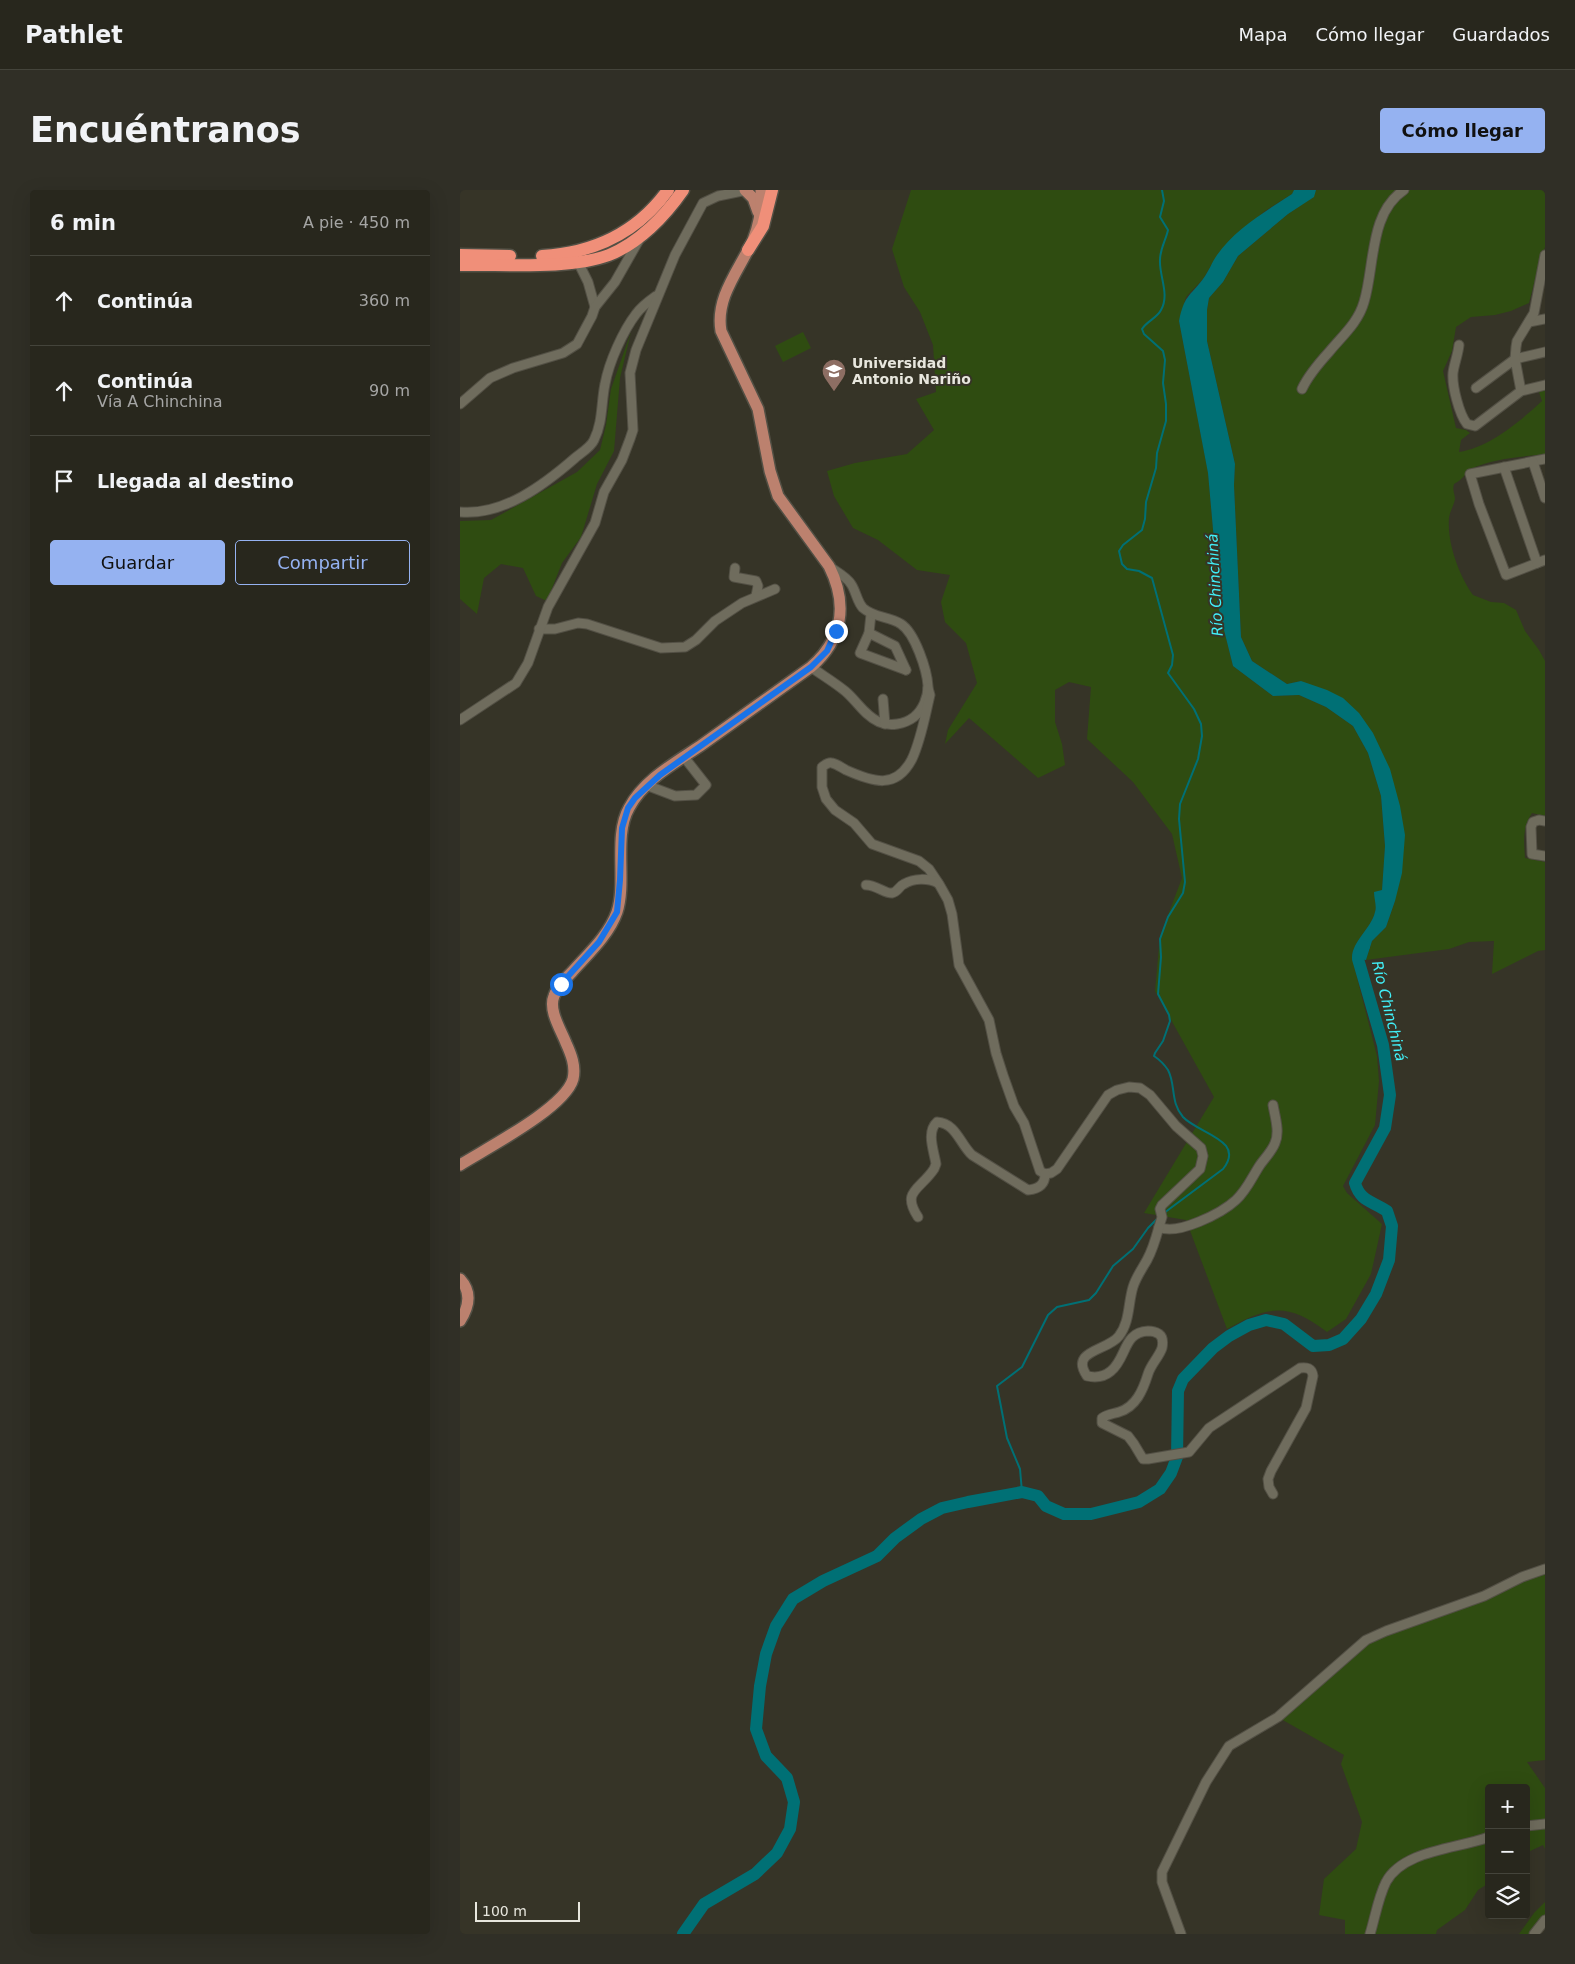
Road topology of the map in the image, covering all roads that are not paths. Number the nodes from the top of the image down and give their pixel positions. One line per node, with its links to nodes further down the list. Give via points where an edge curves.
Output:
1 (662, 190): 8 (highway)
2 (668, 190): 8 (highway)
3 (683, 190): 10 (highway)
4 (746, 190): 9 (main road, via 753,198); 17 (street, via 718,196 703,204 675,254)
5 (762, 190): 9 (main road)
6 (772, 190): 11 (highway, via 763,226)
7 (1404, 190): 26 (street, via 1393,197 1375,235 1364,304 1351,329 1328,352)
8 (652, 208): 12 (highway, via 615,237 577,252 538,256)
9 (759, 218): 11 (main road)
10 (647, 230): 14 (highway, via 610,254); 18 (street, via 615,282)
11 (748, 250): 35 (main road, via 722,304 721,331 758,409 778,496)
12 (460, 255)
13 (1545, 255): 16 (street)
14 (578, 262): 15 (highway); 18 (street)
15 (460, 264)
16 (1542, 287): 20 (street)
17 (658, 294): 33 (street, via 637,313 610,364 593,442 557,473 517,500 491,510); 40 (street, via 630,373 633,430 630,439 604,492 595,523)
18 (595, 307): 28 (street, via 577,344 563,353 490,378)
19 (1545, 319): 20 (street)
20 (1529, 322): 23 (street, via 1517,341)
21 (1459, 345): 27 (street, via 1453,381 1467,424 1475,426)
22 (1545, 352): 23 (street)
23 (1515, 359): 25 (street); 27 (street)
24 (1545, 385): 27 (street)
25 (1476, 388)
26 (1302, 389)
27 (1521, 391)
28 (460, 404)
29 (1545, 459): 30 (street)
30 (1533, 462): 31 (street); 32 (street)
31 (1504, 467): 34 (street); 34 (street, via 1470,474 1506,575)
32 (1545, 498)
33 (460, 512)
34 (1541, 562)
35 (829, 566): 39 (street, via 850,582 861,606); 42 (main road, via 841,601 838,624 827,651)
36 (735, 568): 38 (street, via 734,577 756,581)
37 (775, 589): 38 (street)
38 (756, 596): 40 (street, via 715,621 685,647 654,646 587,624)
39 (871, 614): 41 (street); 43 (street, via 901,624 907,630 918,650)
40 (539, 629): 45 (street, via 528,663 516,683)
41 (869, 633): 41 (street, via 895,646 906,670 860,653)
42 (811, 667): 46 (street, via 847,692 869,716); 47 (main road)
43 (928, 688): 46 (street, via 923,706 914,717 902,724); 51 (street, via 930,695 916,748 900,775 892,781 881,781 832,763 822,767 821,775 826,799 835,810 854,823 872,844 919,861)
44 (883, 699): 46 (street)
45 (460, 720)
46 (885, 724)
47 (684, 757): 48 (main road); 48 (street, via 706,785 696,795 675,796)
48 (646, 786): 54 (main road, via 628,808 622,828 617,912 599,942 561,984 553,998 553,1011 573,1061 574,1074 570,1086 546,1110)
49 (1545, 821): 50 (street, via 1534,822 1531,827 1532,854)
50 (1545, 856)
51 (939, 884): 52 (street, via 929,878 905,883 888,893 874,885); 55 (street, via 952,914 958,965 989,1020 996,1054 1014,1106 1024,1123 1040,1171)
52 (866, 885)
53 (1274, 1105): 57 (street, via 1275,1145 1236,1200 1199,1222 1172,1229)
54 (460, 1165)
55 (1045, 1174): 56 (street, via 1041,1186 1028,1190 972,1155 950,1126 937,1122 932,1133 936,1164 910,1198 910,1205); 57 (street, via 1057,1169 1108,1096 1117,1090 1140,1088 1201,1148 1203,1156 1200,1169 1161,1209)
56 (918, 1217)
57 (1159, 1227): 60 (street, via 1153,1248 1132,1289 1124,1329 1113,1342 1088,1353 1082,1364 1087,1376 1104,1376 1117,1365 1130,1338 1136,1334 1152,1331 1163,1338 1163,1346 1133,1404 1107,1414 1102,1423 1128,1436 1143,1459 1188,1452 1209,1428 1250,1399 1300,1368 1310,1368 1314,1376 1306,1408 1268,1479)
58 (460, 1279): 59 (main road, via 469,1295)
59 (460, 1320)
60 (1273, 1494)
61 (1545, 1569): 66 (street, via 1484,1596 1366,1640 1278,1717 1230,1746 1206,1782 1162,1872 1162,1882)
62 (1545, 1824): 63 (street)
63 (1530, 1826)
64 (1485, 1838): 67 (street, via 1409,1859 1396,1868 1386,1882)
65 (1545, 1920): 68 (street)
66 (1181, 1934)
67 (1370, 1934)
68 (1534, 1934)

